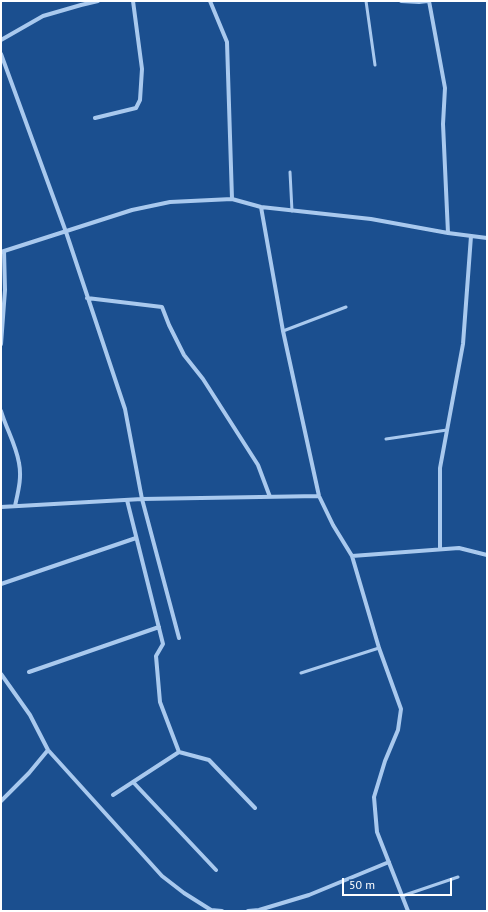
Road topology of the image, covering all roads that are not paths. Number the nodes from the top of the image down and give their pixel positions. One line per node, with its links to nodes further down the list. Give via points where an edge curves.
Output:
1 (98, 1): 7 (street, via 42,16)
2 (133, 1): 10 (street, via 142,68 140,100 136,108)
3 (210, 1): 12 (street, via 227,42)
4 (366, 1): 9 (lane)
5 (401, 1): 6 (street)
6 (428, 1): 16 (street, via 445,88 443,124)
7 (1, 40)
8 (1, 54): 15 (street)
9 (375, 65)
10 (95, 118)
11 (290, 172): 14 (lane)
12 (232, 200): 13 (street); 15 (street, via 170,202 132,210)
13 (261, 207): 14 (street); 22 (street)
14 (292, 211): 16 (street, via 371,219)
15 (66, 232): 19 (street); 20 (street)
16 (448, 233): 17 (street)
17 (471, 236): 18 (street); 25 (street, via 463,344)
18 (487, 238)
19 (3, 251): 23 (street, via 5,290)
20 (87, 298): 28 (street, via 162,307 184,355 203,379 258,465); 29 (street, via 125,409)
21 (346, 307): 22 (lane)
22 (283, 331): 27 (street)
23 (1, 344)
24 (1, 410): 31 (street, via 19,464 19,486)
25 (447, 430): 26 (lane); 34 (street, via 440,468)
26 (386, 439)
27 (319, 496): 28 (street); 36 (street)
28 (270, 497): 29 (street)
29 (142, 499): 30 (street); 39 (street)
30 (127, 500): 31 (street); 33 (street)
31 (15, 506): 32 (street)
32 (1, 507)
33 (136, 538): 37 (street); 38 (street)
34 (440, 549): 35 (street, via 459,548); 36 (street)
35 (487, 555)
36 (352, 556): 40 (street)
37 (1, 584)
38 (159, 627): 41 (street); 45 (street, via 163,644 156,656 160,702)
39 (179, 638)
40 (379, 648): 42 (lane); 50 (street, via 401,709 398,730 374,797 377,832)
41 (29, 672)
42 (302, 673)
43 (1, 674): 44 (street, via 30,715)
44 (48, 750): 48 (street, via 30,773); 54 (street, via 162,876 211,910)
45 (180, 752): 46 (street); 49 (street, via 209,760)
46 (133, 782): 47 (street); 51 (street)
47 (113, 795)
48 (1, 801)
49 (255, 808)
50 (389, 862): 53 (street); 55 (street, via 309,895 260,910)
51 (216, 870)
52 (458, 877): 53 (lane)
53 (402, 896): 56 (street)
54 (222, 911)
55 (248, 911)
56 (408, 911)

